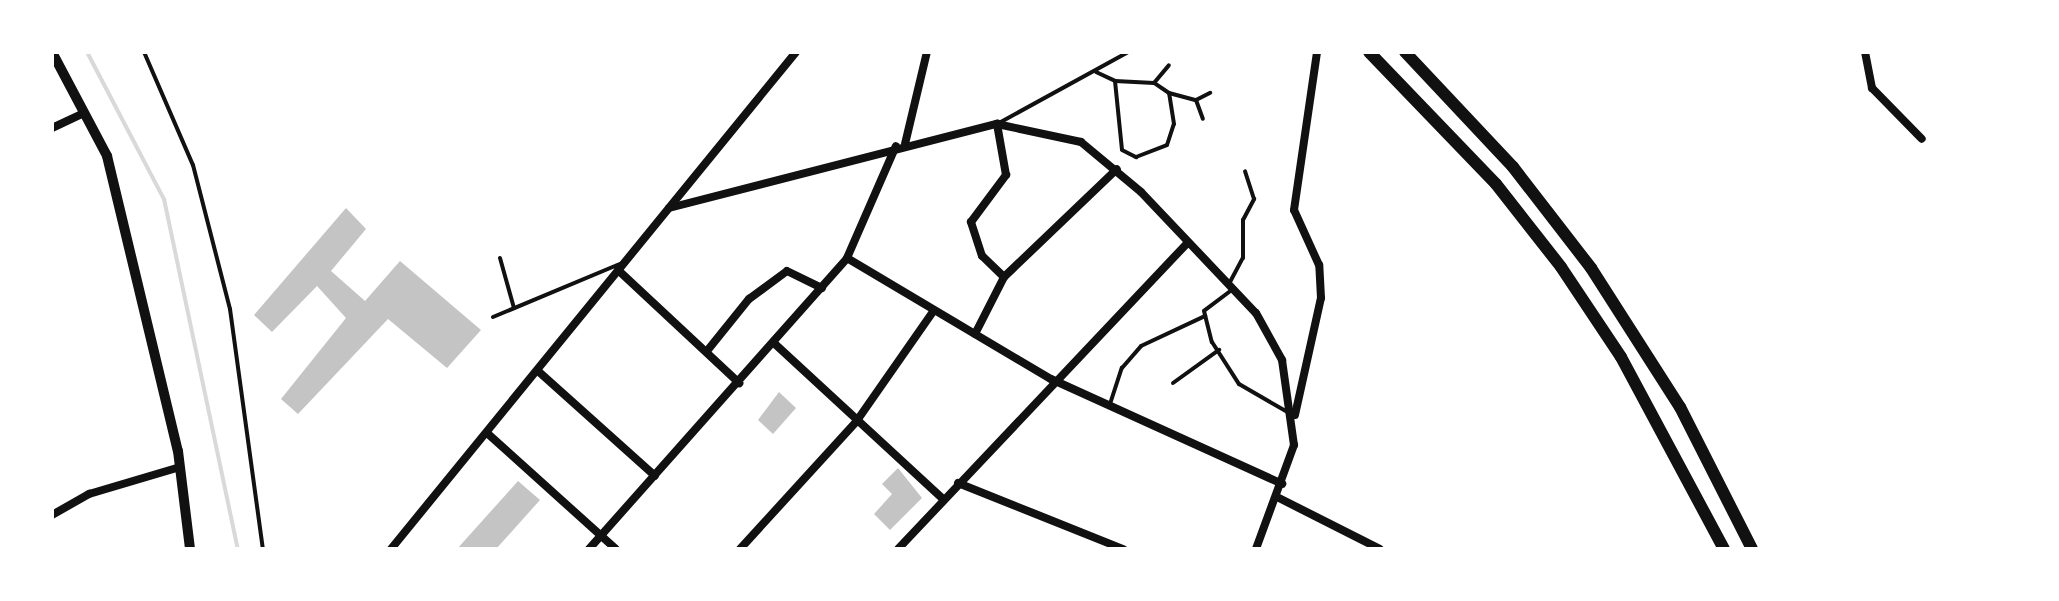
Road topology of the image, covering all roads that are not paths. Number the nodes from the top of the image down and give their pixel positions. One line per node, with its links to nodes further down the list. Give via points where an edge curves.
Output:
1 (52, 52): 17 (street)
2 (144, 52): 60 (lane, via 193,165 230,309)
3 (796, 52): 25 (street)
4 (927, 52): 22 (street)
5 (1128, 52): 11 (lane)
6 (1317, 52): 47 (street, via 1294,210 1319,265 1321,298)
7 (1369, 52): 69 (main road, via 1496,184 1561,267 1621,357)
8 (1405, 52): 70 (main road, via 1513,167 1591,268 1680,407)
9 (1865, 52): 21 (street, via 1872,88)
10 (1169, 65): 13 (lane)
11 (1096, 72): 12 (lane); 19 (lane)
12 (1115, 81): 13 (lane); 14 (lane, via 1126,129 1122,150 1136,157 1167,145 1174,124)
13 (1154, 83): 14 (lane)
14 (1169, 93): 16 (lane)
15 (1210, 93): 16 (lane)
16 (1196, 100): 18 (lane)
17 (84, 113): 20 (street); 50 (street, via 107,156)
18 (1203, 119)
19 (997, 124): 22 (street); 23 (street, via 1081,142); 31 (street, via 1006,175 971,222 982,256)
20 (52, 128)
21 (1922, 139)
22 (901, 145): 25 (street); 28 (street)
23 (1117, 169): 26 (street); 31 (street)
24 (1245, 171): 32 (lane, via 1254,199 1243,220 1238,273)
25 (669, 208): 29 (street)
26 (1188, 242): 32 (street); 43 (street)
27 (500, 258): 34 (lane)
28 (847, 258): 33 (street); 35 (street)
29 (625, 262): 30 (street); 34 (lane)
30 (618, 270): 41 (street); 42 (street)
31 (1004, 277): 38 (street)
32 (1230, 286): 36 (lane); 47 (street, via 1282,360)
33 (822, 288): 39 (street); 41 (street, via 787,271 749,299)
34 (514, 308): 37 (lane)
35 (934, 310): 38 (street); 48 (street)
36 (1205, 316): 40 (lane); 46 (lane, via 1141,346 1122,368)
37 (493, 317)
38 (975, 334): 43 (street)
39 (775, 344): 44 (street); 48 (street)
40 (1219, 350): 45 (lane); 47 (lane, via 1239,384)
41 (707, 351): 44 (street)
42 (538, 371): 49 (street); 51 (street)
43 (1051, 379): 46 (street); 52 (street)
44 (739, 383): 51 (street)
45 (1173, 383)
46 (1109, 406): 53 (street)
47 (1294, 416): 53 (street)
48 (856, 422): 55 (street); 64 (street)
49 (487, 433): 57 (street); 61 (street)
50 (180, 467): 56 (street, via 89,494); 59 (street)
51 (655, 476): 57 (street)
52 (958, 483): 55 (street); 58 (street)
53 (1282, 484): 54 (street)
54 (1277, 497): 67 (street); 68 (street)
55 (943, 499): 65 (street)
56 (52, 515)
57 (601, 536): 62 (street); 63 (street)
58 (1102, 545): 66 (street)
59 (190, 549)
60 (263, 549)
61 (391, 549)
62 (589, 549)
63 (616, 549)
64 (740, 549)
65 (898, 549)
66 (1123, 549)
67 (1256, 549)
68 (1380, 549)
69 (1724, 549)
70 (1752, 549)

